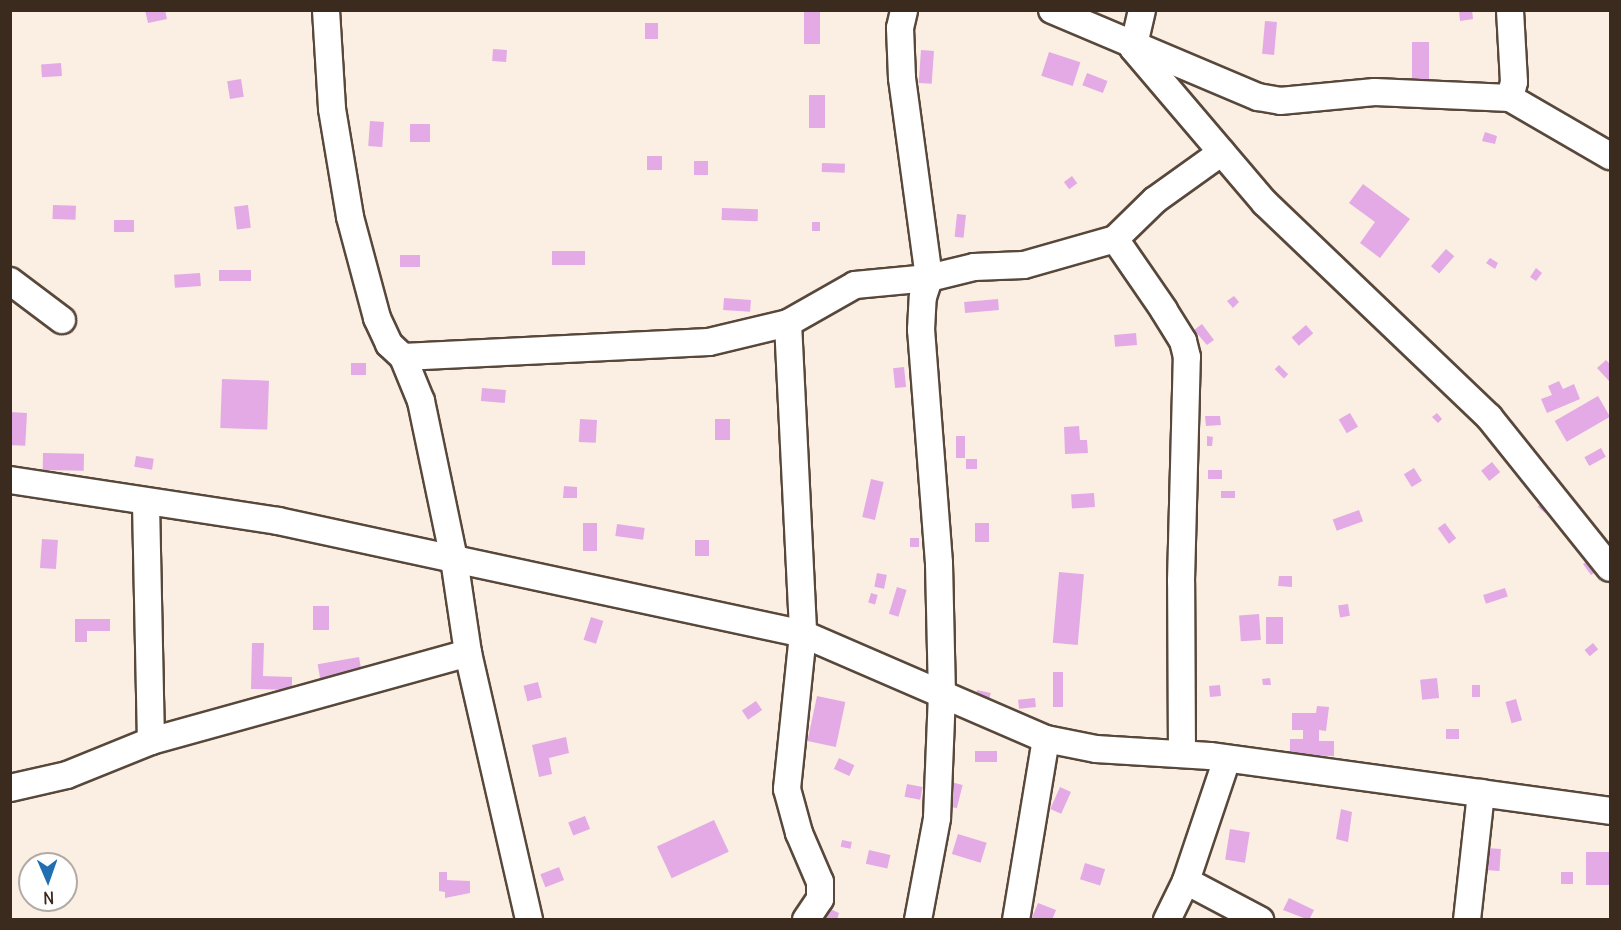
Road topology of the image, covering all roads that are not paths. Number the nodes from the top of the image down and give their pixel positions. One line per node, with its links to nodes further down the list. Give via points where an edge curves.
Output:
1 (326, 10): 15 (street, via 332,109 350,217 377,318 389,344)
2 (904, 10): 11 (street, via 900,28 903,88)
3 (1052, 10): 6 (street)
4 (1142, 10): 6 (street)
5 (1510, 10): 7 (street, via 1514,82)
6 (1133, 48): 7 (street, via 1258,97 1280,101 1384,92); 8 (street)
7 (1510, 98): 9 (street)
8 (1222, 152): 10 (street, via 1155,200); 19 (street, via 1265,203 1489,417)
9 (1611, 156)
10 (1115, 239): 11 (street, via 1024,264 974,267); 25 (street, via 1183,341 1187,357 1181,581)
11 (929, 278): 14 (street, via 855,285); 22 (street, via 923,297 921,330 939,563)
12 (10, 281): 13 (street)
13 (62, 320)
14 (788, 323): 15 (street, via 709,342); 20 (street)
15 (403, 357): 18 (street, via 421,401)
16 (10, 480): 17 (street)
17 (146, 503): 18 (street, via 278,521); 24 (street)
18 (454, 559): 20 (street); 21 (street)
19 (1611, 568)
20 (803, 634): 22 (street); 32 (street, via 788,789 799,833 820,882 820,899)
21 (468, 653): 24 (street); 31 (street)
22 (942, 696): 23 (street); 33 (street, via 937,818)
23 (1046, 739): 25 (street, via 1096,749); 34 (street)
24 (151, 741): 27 (street, via 67,775)
25 (1182, 754): 26 (street)
26 (1227, 759): 28 (street); 30 (street)
27 (10, 788)
28 (1481, 793): 29 (street); 37 (street)
29 (1611, 812)
30 (1186, 881): 35 (street); 36 (street)
31 (529, 920)
32 (806, 920)
33 (918, 920)
34 (1016, 920)
35 (1167, 920)
36 (1260, 920)
37 (1467, 920)

